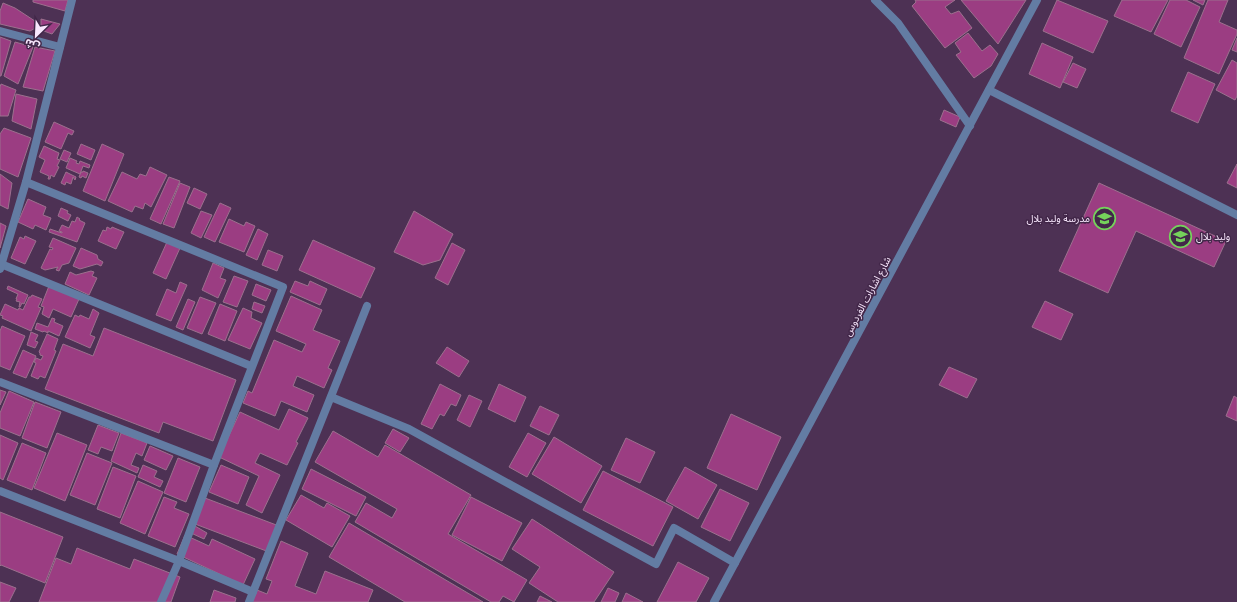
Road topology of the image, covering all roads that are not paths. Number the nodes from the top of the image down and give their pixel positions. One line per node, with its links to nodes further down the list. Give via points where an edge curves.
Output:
1 (72, 0): 5 (street)
2 (875, 0): 7 (street, via 898,24)
3 (1037, 0): 6 (street, شارع اشارات الفردوس)
4 (0, 31): 5 (street)
5 (60, 47): 8 (street)
6 (989, 90): 7 (street, شارع اشارات الفردوس); 9 (street)
7 (970, 126): 18 (street, شارع اشارات الفردوس)
8 (26, 182): 10 (street); 12 (street, via 283,287)
9 (1237, 215)
10 (1, 267): 12 (street)
11 (367, 306): 14 (street)
12 (252, 366): 15 (street)
13 (0, 382): 15 (street)
14 (331, 397): 18 (street, via 410,429 656,564 674,528); 19 (street)
15 (214, 465): 17 (street)
16 (0, 491): 17 (street)
17 (179, 560): 19 (street); 20 (street)
18 (735, 563): 22 (street, شارع اشارات الفردوس)
19 (253, 592): 21 (street)
20 (161, 602)
21 (249, 602)
22 (714, 602)

